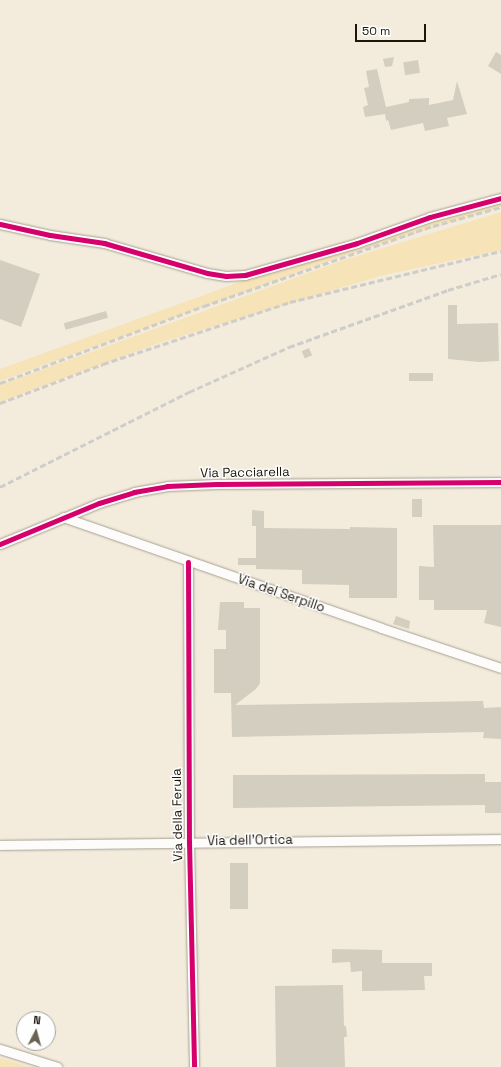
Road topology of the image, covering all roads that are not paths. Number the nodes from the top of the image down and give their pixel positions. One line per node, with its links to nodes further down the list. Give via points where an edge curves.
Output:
1 (501, 198): 2 (street, via 430,217 357,243 245,275 226,276 206,273 104,243)
2 (0, 224)
3 (501, 482): 4 (street, Via Pacciarella, via 167,486 134,492)
4 (63, 517): 5 (street, Via Pacciarella); 6 (street, Via del Serpillo)
5 (0, 544)
6 (188, 562): 7 (street, Via del Serpillo); 9 (street, Via della Ferula)
7 (501, 668)
8 (501, 839): 9 (street, Via dell'Ortica)
9 (189, 842): 10 (street, Via dell'Ortica); 13 (street, Via della Ferula)
10 (0, 845)
11 (0, 1049): 12 (street)
12 (57, 1067)
13 (194, 1067)

